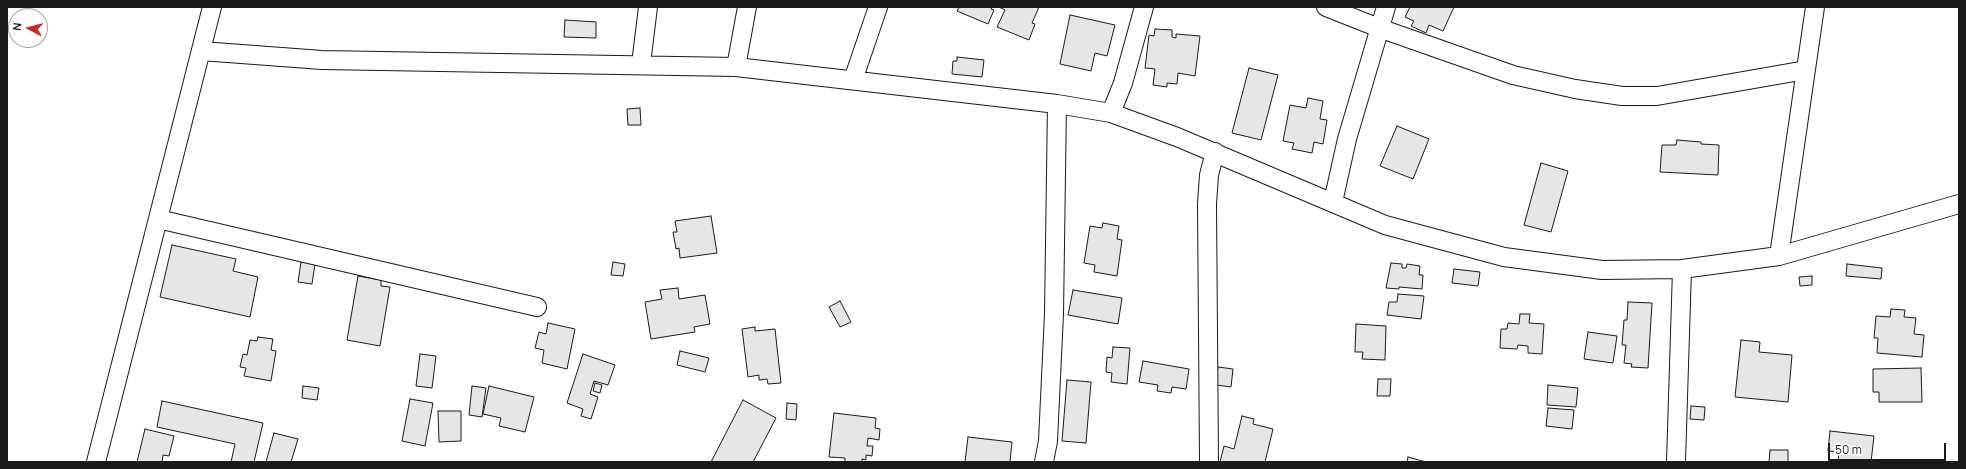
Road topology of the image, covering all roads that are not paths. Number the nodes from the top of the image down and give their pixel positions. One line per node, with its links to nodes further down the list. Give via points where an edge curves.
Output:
1 (212, 7): 10 (street)
2 (648, 7): 11 (street)
3 (747, 7): 12 (street)
4 (878, 7): 14 (street)
5 (1144, 7): 16 (street, via 1123,83)
6 (1326, 7): 9 (street)
7 (1386, 7): 9 (street)
8 (1815, 7): 13 (street)
9 (1379, 28): 13 (street, via 1513,75 1575,89 1622,96 1657,96); 18 (street)
10 (201, 51): 11 (street, via 322,60); 20 (street)
11 (641, 64): 12 (street)
12 (736, 67): 14 (street)
13 (1806, 70): 21 (street)
14 (853, 80): 15 (street)
15 (1056, 104): 16 (street); 25 (street, via 1054,314 1048,441)
16 (1110, 113): 17 (street)
17 (1215, 152): 18 (street); 26 (street, via 1209,175 1207,204)
18 (1332, 202): 22 (street, via 1385,225 1504,257 1602,270)
19 (1959, 204): 21 (street)
20 (158, 220): 23 (street); 24 (street)
21 (1779, 256): 22 (street)
22 (1682, 269): 27 (street)
23 (537, 307)
24 (96, 462)
25 (1044, 462)
26 (1209, 462)
27 (1676, 462)

